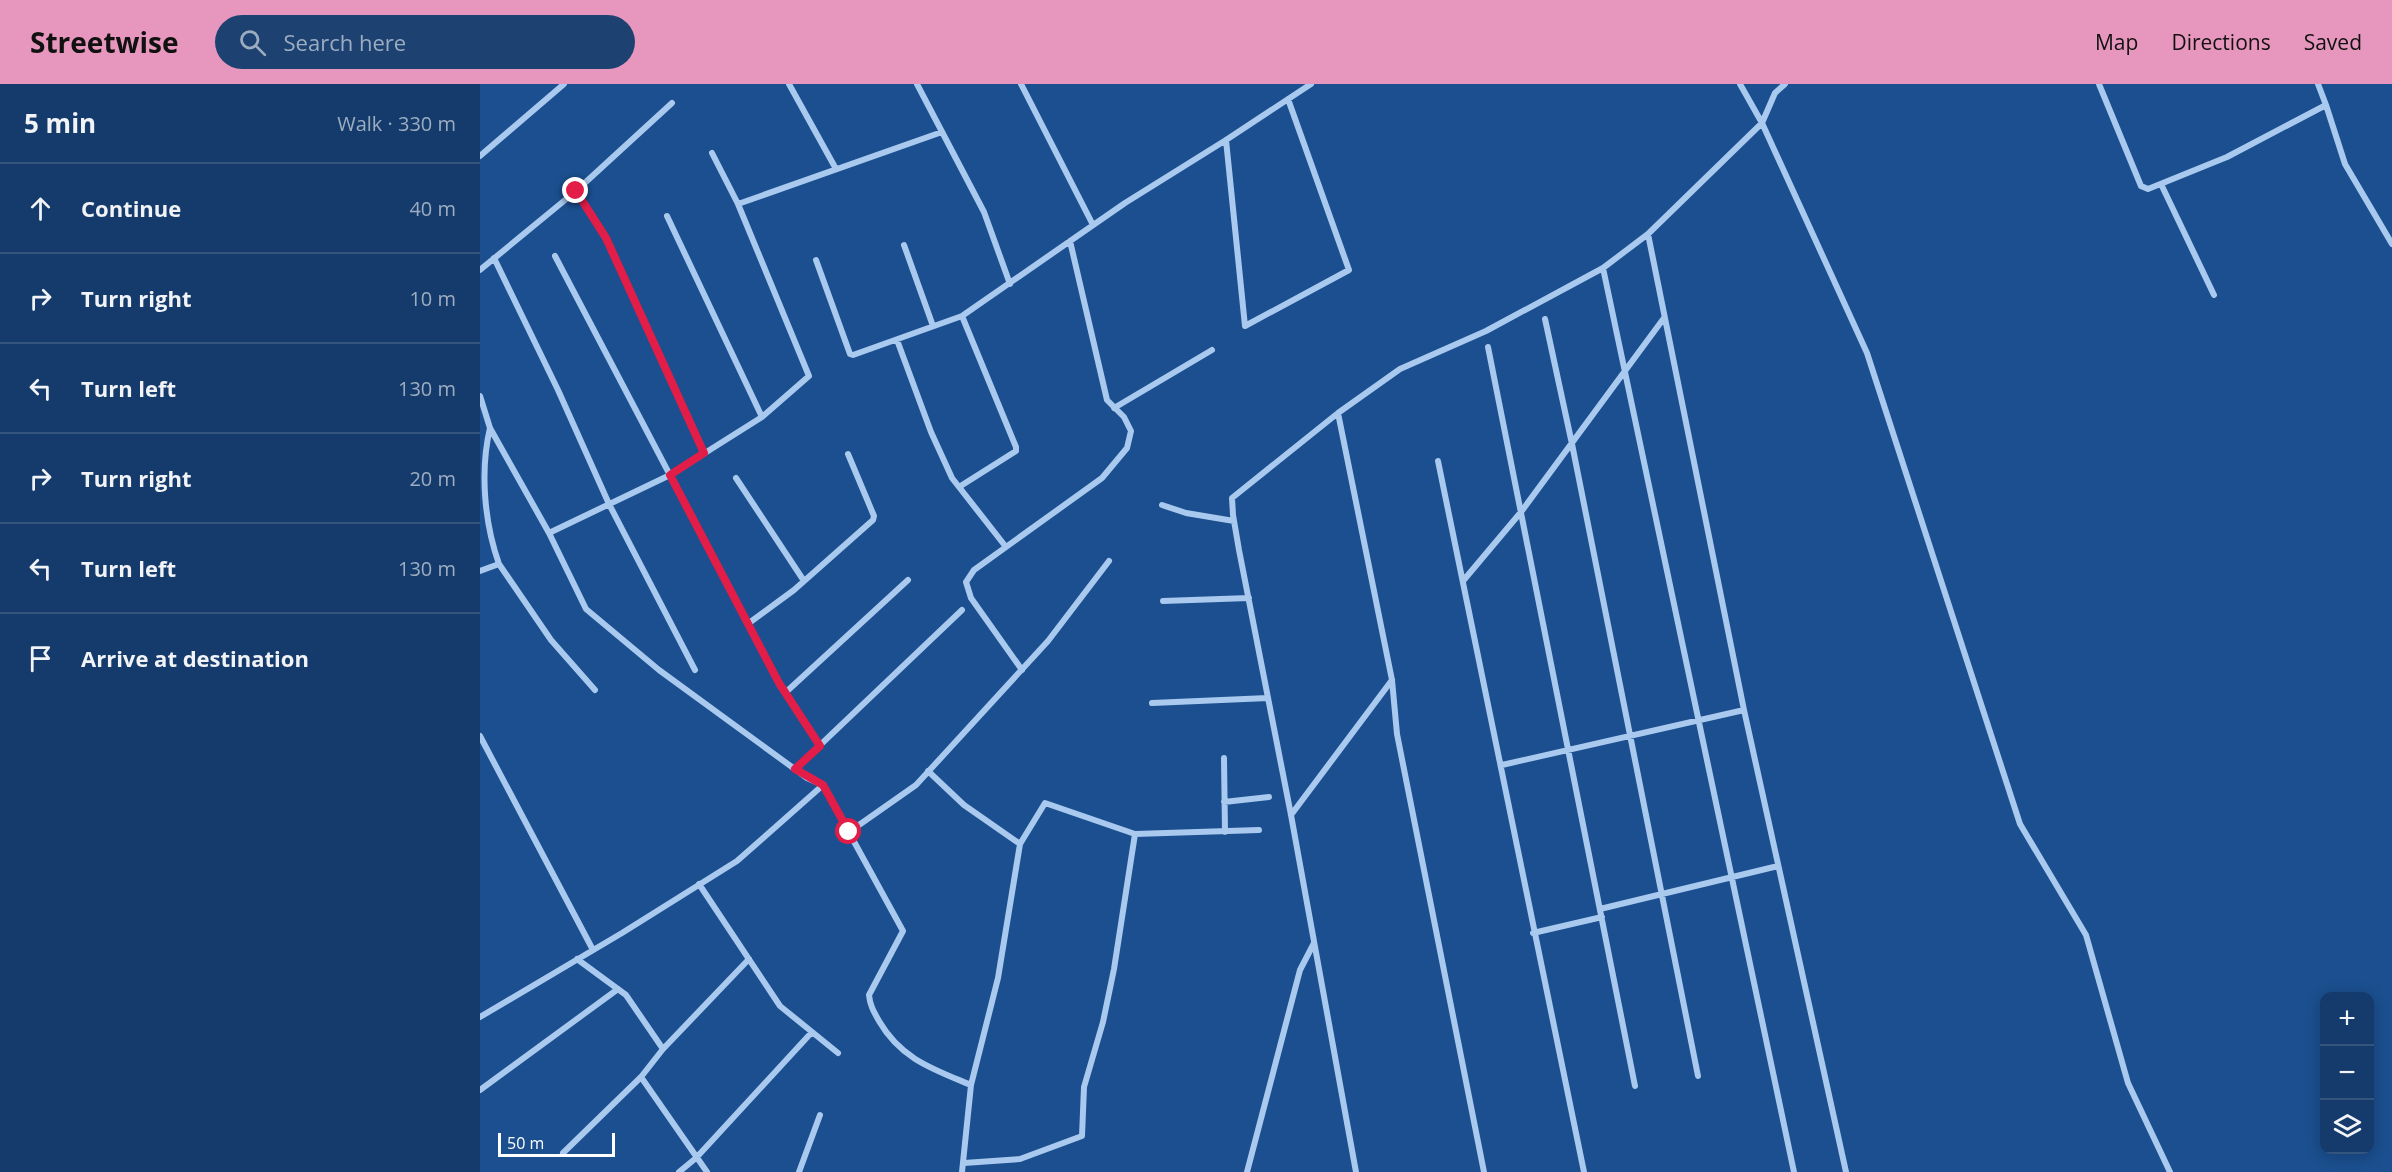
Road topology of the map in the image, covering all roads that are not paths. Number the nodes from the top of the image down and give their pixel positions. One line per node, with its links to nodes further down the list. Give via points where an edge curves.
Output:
1 (564, 84): 17 (street)
2 (789, 84): 18 (street)
3 (917, 84): 14 (street)
4 (1021, 84): 23 (street)
5 (1311, 84): 10 (street)
6 (1740, 84): 13 (street)
7 (1785, 84): 13 (street, via 1775,93)
8 (2099, 84): 19 (street, via 2141,186 2148,189)
9 (2318, 84): 12 (street)
10 (1288, 99): 15 (street); 15 (street, via 1349,270 1245,326)
11 (672, 103): 20 (street)
12 (2326, 105): 19 (street, via 2227,158); 26 (street, via 2345,164)
13 (1762, 123): 24 (street); 132 (street, via 1867,353 2020,824 2086,935 2128,1083)
14 (942, 132): 18 (street); 33 (street, via 984,212)
15 (1226, 140): 23 (street)
16 (712, 153): 21 (street)
17 (480, 156)
18 (836, 169): 21 (street)
19 (2161, 184): 34 (street)
20 (576, 191): 29 (street); 50 (street, via 606,238)
21 (738, 204): 47 (street, via 809,376)
22 (667, 216): 47 (street)
23 (1093, 225): 25 (street)
24 (1647, 234): 31 (street); 36 (street)
25 (1070, 241): 33 (street); 45 (street, via 1101,381)
26 (2392, 244)
27 (904, 245): 38 (street)
28 (555, 256): 53 (street)
29 (494, 258): 32 (street); 56 (street)
30 (816, 260): 39 (street, via 850,354)
31 (1603, 268): 42 (street); 46 (street, via 1486,331 1400,369)
32 (480, 270)
33 (1010, 284): 35 (street)
34 (2214, 295)
35 (962, 316): 38 (street); 55 (street, via 1016,451)
36 (1664, 318): 42 (street); 79 (street)
37 (1545, 319): 49 (street)
38 (933, 326): 39 (street)
39 (897, 340): 55 (street, via 931,432)
40 (1488, 347): 58 (street)
41 (1212, 350): 45 (street)
42 (1626, 373): 49 (street); 80 (street)
43 (480, 396): 44 (street)
44 (481, 405): 48 (street)
45 (1114, 408): 61 (street, via 1131,431 1127,448 1102,478)
46 (1338, 412): 59 (street, via 1232,498); 74 (street)
47 (762, 417): 50 (street)
48 (490, 428): 60 (street); 63 (street, via 484,469 491,543)
49 (1572, 444): 58 (street); 82 (street)
50 (704, 453): 53 (street)
51 (848, 454): 66 (street, via 873,520)
52 (1438, 461): 67 (street)
53 (670, 475): 56 (street); 71 (street)
54 (736, 478): 66 (street)
55 (959, 487): 61 (street)
56 (609, 504): 60 (street); 72 (street)
57 (1162, 505): 59 (street)
58 (1521, 512): 67 (street); 84 (street)
59 (1234, 521): 68 (street)
60 (549, 533): 87 (street, via 586,609 659,670)
61 (1006, 547): 73 (street, via 974,570 966,582 971,598)
62 (1109, 561): 73 (street)
63 (499, 564): 64 (street); 75 (street, via 551,640)
64 (480, 571)
65 (908, 580): 76 (street)
66 (804, 581): 71 (street)
67 (1463, 581): 86 (street)
68 (1249, 598): 69 (street); 77 (street)
69 (1163, 601)
70 (962, 610): 83 (street)
71 (749, 623): 76 (street)
72 (695, 670)
73 (1022, 670): 88 (street)
74 (1392, 680): 92 (street); 128 (street, via 1397,734)
75 (595, 690)
76 (785, 693): 83 (street)
77 (1268, 698): 78 (street); 92 (street)
78 (1152, 703)
79 (1744, 710): 80 (street); 98 (street)
80 (1700, 720): 82 (street); 99 (street)
81 (480, 736): 105 (street)
82 (1631, 736): 84 (street); 101 (street)
83 (820, 746): 87 (street)
84 (1569, 750): 86 (street); 102 (street)
85 (1224, 758): 91 (street)
86 (1502, 765): 103 (street)
87 (795, 769): 89 (street)
88 (928, 771): 94 (street, via 916,785); 97 (street, via 964,806)
89 (823, 785): 94 (street); 100 (street, via 737,861)
90 (1269, 797): 91 (street)
91 (1224, 802): 95 (street)
92 (1291, 815): 104 (street)
93 (1259, 830): 95 (street)
94 (849, 832): 115 (street, via 903,930 869,995 869,1004 889,1038 922,1065)
95 (1225, 832): 96 (street)
96 (1135, 834): 97 (street, via 1045,803); 121 (street, via 1114,969 1084,1087 1082,1136 1020,1159)
97 (1020, 844): 115 (street, via 998,978)
98 (1778, 866): 99 (street); 131 (street)
99 (1732, 876): 101 (street); 130 (street)
100 (699, 884): 105 (street); 107 (street)
101 (1662, 894): 102 (street); 113 (street)
102 (1601, 913): 103 (street); 116 (street)
103 (1533, 933): 129 (street)
104 (1314, 942): 126 (street, via 1300,970); 127 (street)
105 (593, 950): 106 (street)
106 (577, 959): 108 (street); 109 (street)
107 (749, 959): 110 (street, via 780,1006); 111 (street)
108 (618, 989): 111 (street); 117 (street)
109 (480, 1017)
110 (812, 1032): 112 (street); 120 (street)
111 (663, 1049): 114 (street)
112 (838, 1053)
113 (1698, 1076)
114 (641, 1077): 119 (street); 120 (street)
115 (971, 1085): 121 (street)
116 (1635, 1086)
117 (480, 1090)
118 (820, 1115): 124 (street)
119 (563, 1153)
120 (696, 1158): 122 (street); 123 (street)
121 (964, 1163): 125 (street)
122 (679, 1172)
123 (707, 1172)
124 (799, 1172)
125 (962, 1172)
126 (1247, 1172)
127 (1356, 1172)
128 (1484, 1172)
129 (1584, 1172)
130 (1794, 1172)
131 (1846, 1172)
132 (2170, 1172)

